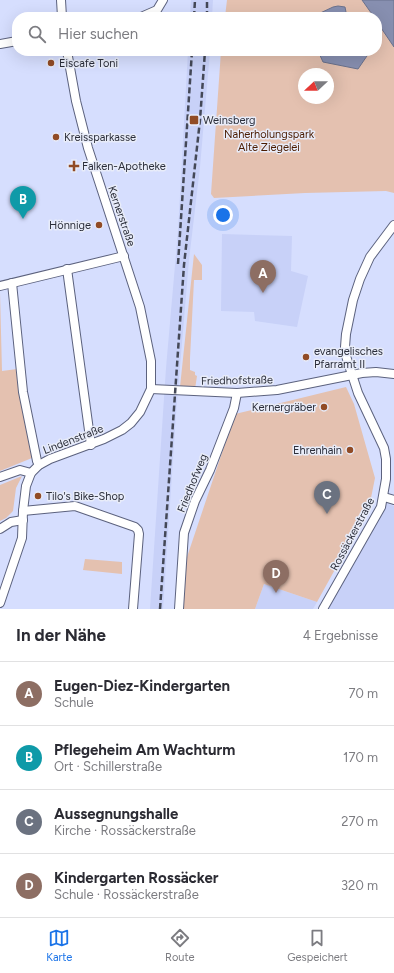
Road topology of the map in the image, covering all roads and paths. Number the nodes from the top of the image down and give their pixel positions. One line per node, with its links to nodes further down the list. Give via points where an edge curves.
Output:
1 (61, 0): 3 (street)
2 (163, 0): 4 (street, via 157,10)
3 (62, 12)
4 (152, 12)
5 (12, 42): 6 (street)
6 (0, 44)
7 (68, 56): 9 (street, Kernerstraße, via 88,148)
8 (394, 225): 14 (street, Rossäckerstraße, via 370,257 353,300 345,347)
9 (124, 256): 10 (street); 15 (street, Kernerstraße, via 145,328 151,361)
10 (67, 269): 11 (street); 17 (street)
11 (12, 283): 12 (street); 18 (street, via 23,392)
12 (0, 286)
13 (394, 374): 14 (street, Friedhofstraße, via 376,372)
14 (352, 375): 16 (street, Friedhofstraße, via 277,390); 21 (street, Rossäckerstraße, via 362,404 384,448)
15 (151, 389): 16 (street, Friedhofstraße); 17 (street, Lindenstraße, via 140,412 131,423 114,435)
16 (237, 393): 28 (street, Friedhofweg, via 234,408 210,470 194,501 184,533)
17 (91, 445): 18 (street, Lindenstraße)
18 (39, 465): 19 (street, Lindenstraße)
19 (31, 473): 20 (street, via 20,470); 23 (street, Lindenstraße, via 26,486)
20 (0, 477)
21 (384, 497): 22 (street); 29 (street, Rossäckerstraße, via 381,507)
22 (394, 500)
23 (23, 511): 24 (street, Lindenstraße); 27 (street, via 75,506 135,527 139,534)
24 (22, 520): 25 (street, via 10,522); 26 (street, Lindenstraße, via 22,538)
25 (0, 529)
26 (0, 603)
27 (133, 609)
28 (179, 609)
29 (323, 609)

